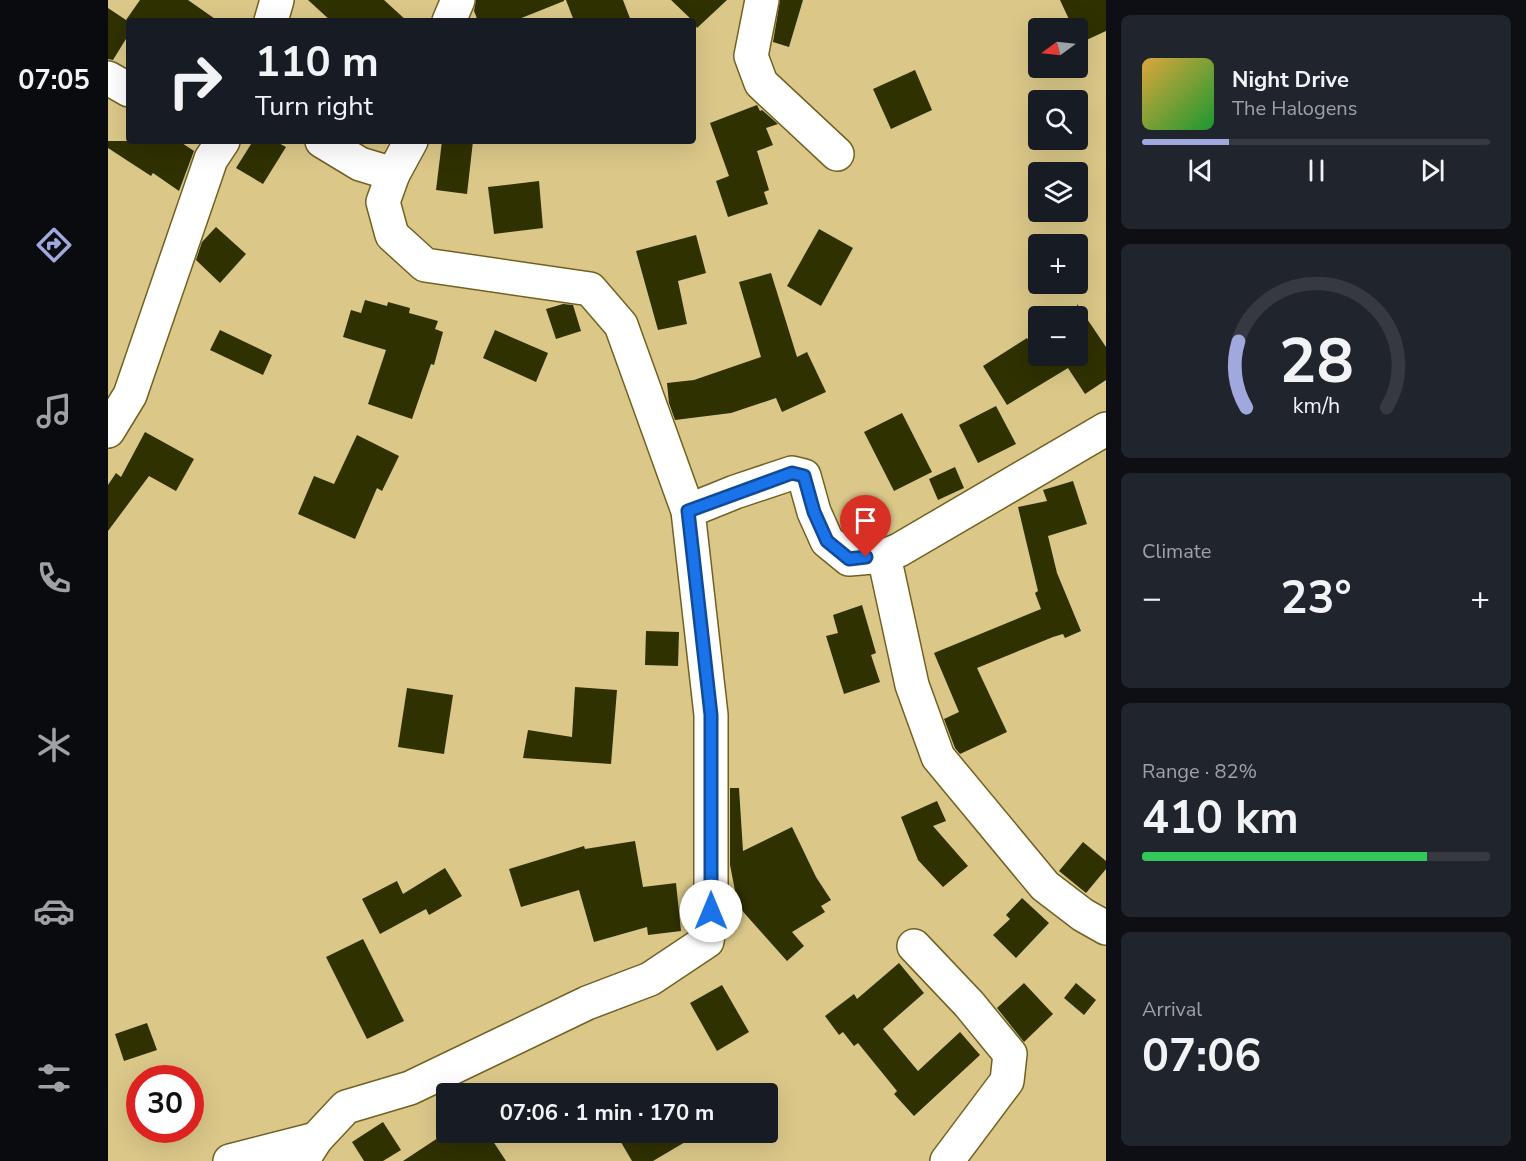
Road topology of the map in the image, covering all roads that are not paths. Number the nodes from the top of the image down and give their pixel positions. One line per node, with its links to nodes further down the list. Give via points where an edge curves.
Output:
1 (277, 0): 4 (street)
2 (458, 0): 5 (street)
3 (762, 0): 11 (street, via 751,56 761,83)
4 (272, 18)
5 (450, 18)
6 (108, 78): 7 (street)
7 (126, 88)
8 (221, 144): 14 (street, via 211,159 130,395)
9 (327, 144): 12 (street, via 360,164)
10 (409, 144): 12 (street)
11 (837, 154)
12 (393, 174): 15 (street, via 383,202 392,235 424,265 590,289 608,307 621,325)
13 (1106, 429): 16 (street)
14 (108, 431)
15 (688, 511): 16 (street, via 792,473 804,476 827,541 849,559); 19 (street, via 711,715 711,911 707,941 650,979 587,1003 410,1088 346,1107)
16 (884, 556): 17 (street, via 912,685 938,758 1045,886)
17 (1106, 928)
18 (914, 946): 21 (street, via 1010,1054 1007,1081)
19 (309, 1150): 20 (street)
20 (230, 1161)
21 (947, 1161)

